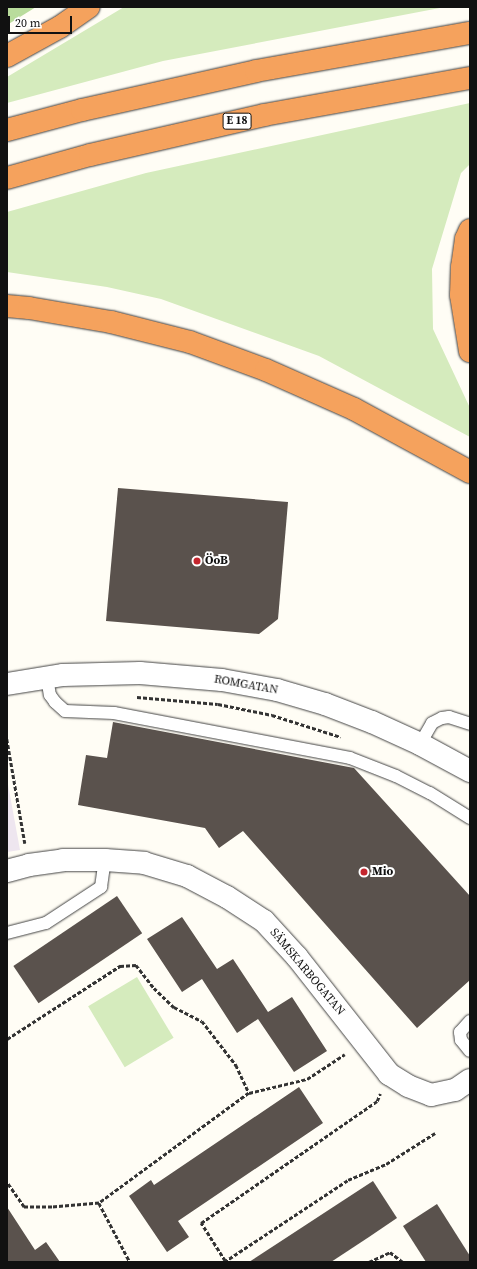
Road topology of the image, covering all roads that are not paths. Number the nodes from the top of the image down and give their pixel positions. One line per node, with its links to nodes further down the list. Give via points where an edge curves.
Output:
1 (89, 7): 3 (highway, via 60,27)
2 (470, 33): 5 (highway, via 256,71 82,110)
3 (7, 56)
4 (470, 78): 6 (highway, E 18, via 264,115 90,155)
5 (7, 130)
6 (7, 178)
7 (470, 230): 9 (highway, via 462,267 461,295)
8 (7, 306): 10 (highway, via 111,322 197,345 266,370 354,409)
9 (470, 351)
10 (470, 472)
11 (47, 677): 12 (street, ROMGATAN); 14 (street, ROMGATAN, via 140,673 222,680 278,690 352,714); 16 (lane, via 50,695 64,711 114,713 350,758 396,776)
12 (7, 684)
13 (470, 724): 14 (lane, via 449,717 442,718 432,722)
14 (420, 744): 15 (street, ROMGATAN)
15 (470, 771)
16 (470, 818)
17 (105, 860): 18 (street, SÄMSKARBOGATAN, via 62,860); 19 (lane, via 101,887 46,923); 22 (street, SÄMSKARBOGATAN, via 144,863 188,876 264,921 297,957 389,1074 408,1086 431,1095 455,1090)
18 (7, 871)
19 (7, 933)
20 (470, 1020): 21 (lane, via 460,1032 461,1040)
21 (470, 1051)
22 (470, 1080)

